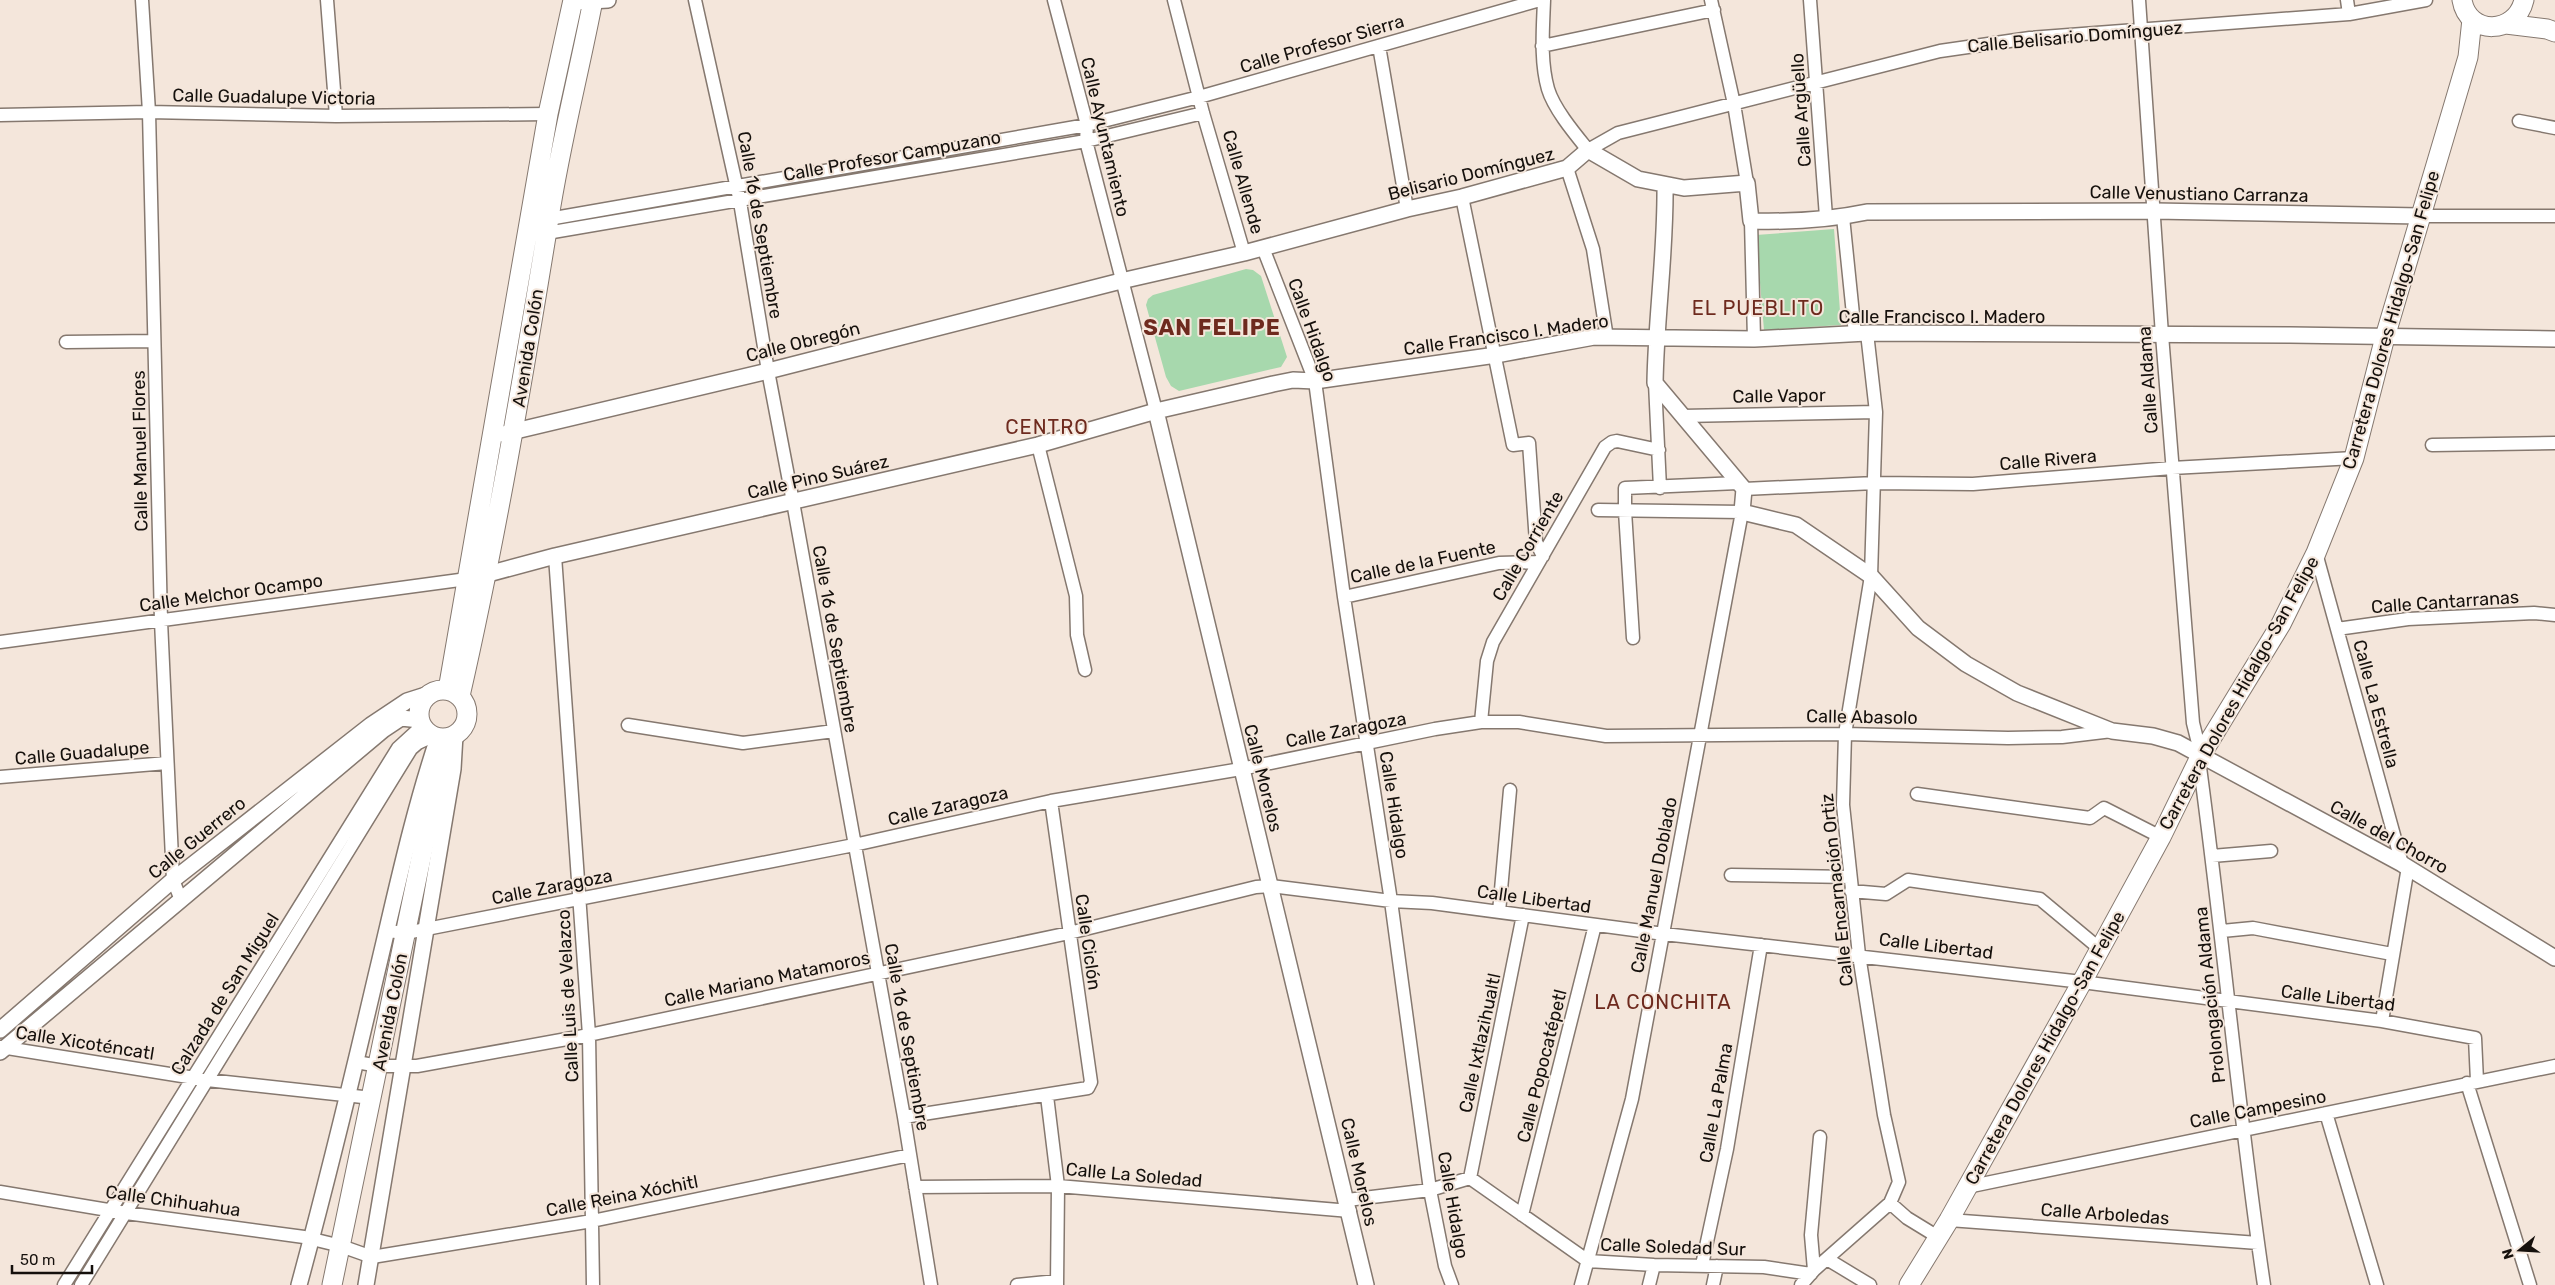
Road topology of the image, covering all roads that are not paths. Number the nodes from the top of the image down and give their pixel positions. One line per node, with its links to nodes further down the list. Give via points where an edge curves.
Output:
1 (142, 0): 27 (street, Calle Manuel Flores)
2 (327, 0): 31 (street)
3 (598, 0): 13 (street); 52 (main road, Avenida Colón)
4 (695, 0): 41 (street, Calle 16 de Septiembre)
5 (1054, 0): 33 (street, Calle Ayuntamiento)
6 (1174, 0): 25 (street, Calle Allende)
7 (1542, 0): 21 (street, Calle Profesor Sierra); 22 (street)
8 (1810, 0): 24 (street, Calle Argüello)
9 (2140, 0): 19 (street, Calle Aldama)
10 (2347, 0): 16 (street)
11 (2426, 0): 16 (street, Calle Belisario Domínguez)
12 (2462, 0): 17 (main road)
13 (573, 1): 29 (main road, Avenida Colón)
14 (2524, 1): 18 (main road, Carretera Dolores Hidalgo-San Felipe, via 2518,15); 20 (main road)
15 (1713, 5): 22 (street); 26 (street)
16 (2349, 14): 19 (street, Calle Belisario Domínguez)
17 (2472, 19): 18 (main road, via 2479,24); 23 (main road, Carretera Dolores Hidalgo-San Felipe)
18 (2502, 26): 20 (main road); 23 (main road, Carretera Dolores Hidalgo-San Felipe)
19 (2142, 30): 24 (street, Calle Belisario Domínguez, via 2030,38 1940,51); 46 (street, Calle Aldama)
20 (2551, 30)
21 (1379, 46): 25 (street, Calle Profesor Sierra); 45 (street)
22 (1542, 46): 36 (street, via 1548,90 1571,130)
23 (2468, 57): 47 (main road, Carretera Dolores Hidalgo-San Felipe)
24 (1817, 81): 26 (street, Calle Belisario Domínguez); 49 (street, Calle Argüello)
25 (1200, 97): 28 (street, Calle Allende); 33 (street, Calle Profesor Campuzano)
26 (1734, 104): 36 (street, Calle Belisario Domínguez, via 1618,133); 40 (street)
27 (149, 112): 30 (street, Calle Guadalupe Victoria); 31 (street, Calle Guadalupe Victoria); 64 (street, Calle Manuel Flores)
28 (1203, 113): 35 (street, Calle Profesor Campuzano); 55 (street, Calle Allende)
29 (548, 114): 31 (street, Calle Guadalupe Victoria); 53 (main road, Avenida Colón)
30 (0, 115)
31 (336, 116)
32 (2519, 121): 34 (street)
33 (1087, 125): 35 (street, Calle Ayuntamiento); 37 (street, Calle Profesor Campuzano)
34 (2555, 128)
35 (1086, 141): 37 (street, Calle Profesor Campuzano); 56 (street, Calle Ayuntamiento)
36 (1588, 150): 38 (street); 42 (street, via 1638,179)
37 (966, 154): 39 (street, Calle Profesor Campuzano)
38 (1567, 168): 43 (street, Belisario Domínguez); 60 (street, Belisario Domínguez, via 1593,249)
39 (850, 173): 41 (street, Calle Profesor Campuzano); 44 (street, Calle Profesor Campuzano)
40 (1747, 183): 42 (street, via 1684,188); 51 (street)
41 (737, 185): 44 (street, Calle 16 de Septiembre); 52 (street, Calle Profesor Campuzano)
42 (1665, 185): 61 (street, via 1665,237)
43 (1462, 197): 45 (street, Belisario Domínguez); 66 (street)
44 (740, 202): 52 (street, Calle Profesor Campuzano); 67 (street, Calle 16 de Septiembre)
45 (1407, 209): 54 (street, Belisario Domínguez)
46 (2155, 212): 47 (street, Calle Venustiano Carranza); 50 (street, Calle Venustiano Carranza, via 1868,212); 58 (street, Calle Aldama)
47 (2420, 216): 48 (street, Calle Venustiano Carranza); 59 (main road, Carretera Dolores Hidalgo-San Felipe)
48 (2555, 216)
49 (1826, 217): 50 (street, Calle Venustiano Carranza); 51 (street, Calle Venustiano Carranza, via 1790,222)
50 (1843, 217): 57 (street, Calle Encarnación Ortiz)
51 (1751, 221): 62 (street)
52 (548, 226): 53 (street, Calle Profesor Campuzano); 73 (main road, Avenida Colón)
53 (528, 229): 74 (main road, Avenida Colón)
54 (1263, 248): 55 (street, Belisario Domínguez); 68 (street, Calle Hidalgo)
55 (1244, 253): 56 (street, Calle Allende)
56 (1122, 281): 67 (street, Calle Obregón); 70 (street, Calle Morelos)
57 (1861, 334): 58 (street, Calle Francisco I. Madero); 62 (street, Calle Francisco I. Madero); 71 (street, Calle Encarnación Ortiz)
58 (2162, 335): 59 (street, Calle Francisco I. Madero); 80 (street, Calle Aldama)
59 (2385, 337): 63 (street, Calle Francisco I. Madero); 79 (main road, Carretera Dolores Hidalgo-San Felipe)
60 (1607, 338): 61 (street, Calle Francisco I. Madero); 66 (street, Calle Francisco I. Madero)
61 (1656, 338): 62 (street, Calle Francisco I. Madero); 69 (street)
62 (1754, 339)
63 (2555, 339)
64 (154, 341): 65 (street); 96 (street, Calle Manuel Flores)
65 (66, 342)
66 (1496, 355): 68 (street, Calle Francisco I. Madero); 90 (street, via 1513,445 1529,443 1536,542)
67 (768, 371): 73 (street, Calle Obregón); 84 (street, Calle 16 de Septiembre)
68 (1315, 381): 70 (street, Calle Francisco I. Madero, via 1293,380); 94 (street, Calle Hidalgo)
69 (1655, 383): 72 (street); 78 (street)
70 (1156, 412): 76 (street, Calle Pino Suárez); 115 (street, Calle Morelos)
71 (1876, 412): 72 (street, Calle Vapor); 81 (street, Calle Encarnación Ortiz)
72 (1683, 416): 82 (street)
73 (514, 431): 74 (street, Calle Obregón); 91 (main road, Avenida Colón)
74 (492, 436): 93 (main road, Avenida Colón)
75 (2555, 443): 77 (street)
76 (1038, 444): 84 (street, Calle Pino Suárez); 100 (street, via 1076,596 1077,635)
77 (2432, 445)
78 (1659, 450): 83 (street); 90 (street, Calle Corriente, via 1617,441 1605,447)
79 (2354, 458): 80 (street, Calle Rivera); 88 (main road, Carretera Dolores Hidalgo-San Felipe)
80 (2172, 468): 81 (street, Calle Rivera, via 1973,484); 113 (street, Calle Aldama, via 2193,723)
81 (1875, 483): 82 (street, Calle Rivera); 92 (street, Calle Encarnación Ortiz)
82 (1741, 486): 83 (street, Calle Rivera); 87 (street, Calle Manuel Doblado)
83 (1660, 488): 86 (street, Calle Rivera, via 1625,488)
84 (793, 502): 89 (street, Calle Pino Suárez); 106 (street, Calle 16 de Septiembre)
85 (1598, 510): 86 (street)
86 (1624, 511): 87 (street); 98 (street)
87 (1742, 512): 92 (street, via 1796,525); 110 (street, Calle Manuel Doblado)
88 (2316, 553): 97 (street, Calle La Estrella); 113 (main road, Carretera Dolores Hidalgo-San Felipe, via 2281,624)
89 (556, 556): 91 (street, Calle Pino Suárez); 132 (street, Calle Luis de Velazco)
90 (1541, 559): 94 (street, Calle de la Fuente, via 1498,564); 104 (street, Calle Corriente, via 1493,642 1487,662)
91 (488, 574): 101 (main road, Avenida Colón)
92 (1871, 576): 107 (street, via 1918,628 1966,664 2017,693); 109 (street, Calle Encarnación Ortiz)
93 (467, 579): 96 (street, Calle Melchor Ocampo); 101 (main road, Avenida Colón)
94 (1344, 597): 111 (street, Calle Hidalgo)
95 (2555, 615): 97 (street, Calle Cantarranas, via 2534,612 2408,619)
96 (161, 620): 99 (street, Calle Melchor Ocampo); 114 (street, Calle Manuel Flores)
97 (2337, 629): 126 (street, Calle La Estrella)
98 (1634, 638)
99 (0, 642)
100 (1085, 670)
101 (454, 693): 102 (main road, via 438,690); 108 (main road, via 467,710 461,731)
102 (429, 694): 108 (main road, via 420,706); 112 (street, Calle Guerrero, via 407,701)
103 (1519, 722): 104 (street, Calle Zaragoza); 110 (street, Calle Abasolo, via 1606,736)
104 (1484, 723): 111 (street, Calle Zaragoza)
105 (628, 725): 106 (street, via 743,743)
106 (834, 731): 123 (street, Calle 16 de Septiembre)
107 (2112, 731): 109 (street, Calle Abasolo, via 2062,737 2008,738); 113 (street, Calle Abasolo, via 2178,743)
108 (436, 732): 112 (street, Calle Guerrero, via 401,718); 138 (street, via 453,769); 139 (street, Calzada de San Miguel, via 398,748); 140 (street); 142 (main road, Avenida Colón); 145 (street, Calzada de San Miguel, via 411,749)
109 (1845, 734): 110 (street, Calle Abasolo); 128 (street, Calle Encarnación Ortiz, via 1843,805)
110 (1701, 736): 144 (street, Calle Manuel Doblado)
111 (1367, 743): 115 (street, Calle Zaragoza); 134 (street, Calle Hidalgo)
112 (347, 751): 119 (street, Calle Guerrero); 121 (street, Calle Guerrero)
113 (2200, 758): 122 (main road, Carretera Dolores Hidalgo-San Felipe); 125 (street, Prolongación Aldama); 126 (street, Calle del Chorro)
114 (167, 763): 116 (street, Calle Guadalupe); 129 (street, Calle Manuel Flores)
115 (1241, 769): 120 (street, Calle Zaragoza); 130 (street, Calle Morelos)
116 (0, 777)
117 (1510, 790): 135 (street)
118 (1917, 794): 122 (street, via 2076,817 2090,818 2104,808)
119 (279, 797): 121 (street); 129 (street, Calle Guerrero)
120 (1051, 801): 123 (street, Calle Zaragoza); 143 (street, Calle Ciclón)
121 (288, 810): 133 (street, Calle Guerrero)
122 (2161, 837): 147 (main road, Carretera Dolores Hidalgo-San Felipe)
123 (854, 845): 132 (street, Calle Zaragoza); 151 (street, Calle 16 de Septiembre)
124 (2271, 851): 125 (street)
125 (2212, 856): 141 (street, Prolongación Aldama)
126 (2405, 866): 148 (street, Calle La Estrella); 150 (street, Calle del Chorro)
127 (1731, 875): 128 (street)
128 (1850, 877): 131 (street, Calle Encarnación Ortiz)
129 (173, 880): 133 (street, Calle Manuel Flores); 155 (street, Calle Guerrero)
130 (1271, 886): 134 (street, Calle Mariano Matamoros); 143 (street, Calle Mariano Matamoros); 180 (street, Calle Morelos)
131 (1852, 891): 147 (street, via 1886,894 1908,880 2040,899); 149 (street, Calle Encarnación Ortiz)
132 (580, 899): 138 (street, Calle Zaragoza); 156 (street, Calle Luis de Velazco)
133 (181, 900): 157 (street, Calle Guerrero)
134 (1391, 901): 135 (street, Calle Libertad); 177 (street, Calle Hidalgo)
135 (1498, 912): 136 (street, Calle Libertad)
136 (1523, 915): 137 (street, Calle Libertad); 173 (street, Calle Ixtlazihualtl)
137 (1595, 925): 144 (street, Calle Libertad); 183 (street, Calle Popocatépetl)
138 (427, 929): 142 (street, Calle Zaragoza); 161 (street)
139 (284, 931): 145 (street); 162 (street, Calzada de San Miguel)
140 (387, 931): 142 (street, Calle Zaragoza); 158 (street)
141 (2222, 931): 148 (street, via 2252,928); 153 (street, Prolongación Aldama)
142 (406, 933): 159 (main road, Avenida Colón)
143 (1069, 933): 151 (street, Calle Mariano Matamoros); 166 (street, Calle Ciclón, via 1091,1082 1088,1088)
144 (1664, 934): 146 (street, Calle Libertad); 192 (street, Calle Manuel Doblado, via 1632,1099)
145 (295, 938): 163 (street, Calzada de San Miguel)
146 (1761, 945): 149 (street, Calle Libertad); 194 (street, Calle La Palma, via 1726,1149)
147 (2100, 949): 152 (main road, Carretera Dolores Hidalgo-San Felipe)
148 (2392, 954): 154 (street, Calle La Estrella)
149 (1859, 955): 152 (street, Calle Libertad); 179 (street, Calle Encarnación Ortiz, via 1884,1115 1899,1182)
150 (2555, 958)
151 (877, 974): 156 (street, Calle Mariano Matamoros); 169 (street, Calle 16 de Septiembre)
152 (2082, 982): 153 (street, Calle Libertad); 176 (main road, Carretera Dolores Hidalgo-San Felipe)
153 (2228, 1002): 154 (street, Calle Libertad); 170 (street, Prolongación Aldama)
154 (2382, 1021): 164 (street, Calle Libertad, via 2475,1038)
155 (0, 1030)
156 (589, 1035): 161 (street, Calle Mariano Matamoros); 185 (street, Calle Luis de Velazco)
157 (2, 1049): 162 (street, Calle Xicoténcatl)
158 (356, 1062): 159 (street, Calle Mariano Matamoros); 165 (street)
159 (379, 1066): 161 (street, Calle Mariano Matamoros); 167 (main road, Avenida Colón)
160 (2555, 1066): 164 (street, Calle Campesino)
161 (401, 1067): 190 (street)
162 (194, 1078): 163 (street, Calle Xicoténcatl); 181 (street, Calzada de San Miguel)
163 (207, 1080): 165 (street, Calle Xicoténcatl); 182 (street, Calzada de San Miguel)
164 (2472, 1082): 168 (street, Calle Campesino); 216 (street)
165 (349, 1094): 167 (street, Calle Xicoténcatl); 187 (street)
166 (1047, 1096): 169 (street); 175 (street)
167 (372, 1098): 189 (main road, Avenida Colón)
168 (2326, 1113): 170 (street, Calle Campesino); 215 (street)
169 (904, 1117): 172 (street, Calle 16 de Septiembre)
170 (2242, 1129): 176 (street, Calle Campesino); 188 (street, Prolongación Aldama)
171 (1820, 1137): 196 (street, via 1811,1236)
172 (910, 1155): 174 (street, Calle 16 de Septiembre); 185 (street, Calle Reina Xóchitl)
173 (1468, 1178): 177 (street, Calle La Soledad); 183 (street, Calle Soledad Sur)
174 (916, 1186): 175 (street, Calle La Soledad); 204 (street, Calle 16 de Septiembre)
175 (1058, 1186): 180 (street, Calle La Soledad); 197 (street)
176 (1967, 1187): 184 (main road, Carretera Dolores Hidalgo-San Felipe)
177 (1433, 1189): 180 (street, Calle La Soledad); 207 (street, Calle Hidalgo, via 1444,1258)
178 (0, 1192): 181 (street, Calle Chihuahua)
179 (1890, 1203): 186 (street, via 1907,1218); 191 (street)
180 (1348, 1205): 206 (street, Calle Morelos)
181 (110, 1210): 182 (street, Calle Chihuahua); 198 (street, Calzada de San Miguel)
182 (126, 1213): 187 (street, Calle Chihuahua); 199 (street, Calzada de San Miguel)
183 (1522, 1215): 192 (street, Calle Soledad Sur)
184 (1949, 1220): 186 (main road, Carretera Dolores Hidalgo-San Felipe); 188 (street, Calle Arboledas)
185 (592, 1221): 190 (street, Calle Reina Xóchitl); 203 (street, Calle Luis de Velazco)
186 (1938, 1236): 213 (main road, Carretera Dolores Hidalgo-San Felipe)
187 (312, 1239): 189 (street, Calle Chihuahua); 200 (street)
188 (2258, 1243): 214 (street, Prolongación Aldama)
189 (341, 1246): 190 (street); 201 (main road, Avenida Colón)
190 (379, 1257): 202 (street)
191 (1827, 1259): 196 (street); 212 (street)
192 (1588, 1261): 193 (street, Calle Soledad Sur); 208 (street, Calle Manuel Doblado)
193 (1654, 1265): 194 (street, Calle Soledad Sur); 209 (street)
194 (1702, 1265): 195 (street, Calle Soledad Sur)
195 (1717, 1266): 196 (street, Calle Soledad Sur); 210 (street)
196 (1812, 1272): 211 (street)
197 (1057, 1283): 205 (street)
198 (64, 1285)
199 (81, 1285)
200 (299, 1285)
201 (332, 1285)
202 (366, 1285)
203 (593, 1285)
204 (931, 1285)
205 (1018, 1285)
206 (1366, 1285)
207 (1452, 1285)
208 (1581, 1285)
209 (1649, 1285)
210 (1714, 1285)
211 (1801, 1285)
212 (1870, 1285)
213 (1909, 1285)
214 (2264, 1285)
215 (2377, 1285)
216 (2530, 1285)

